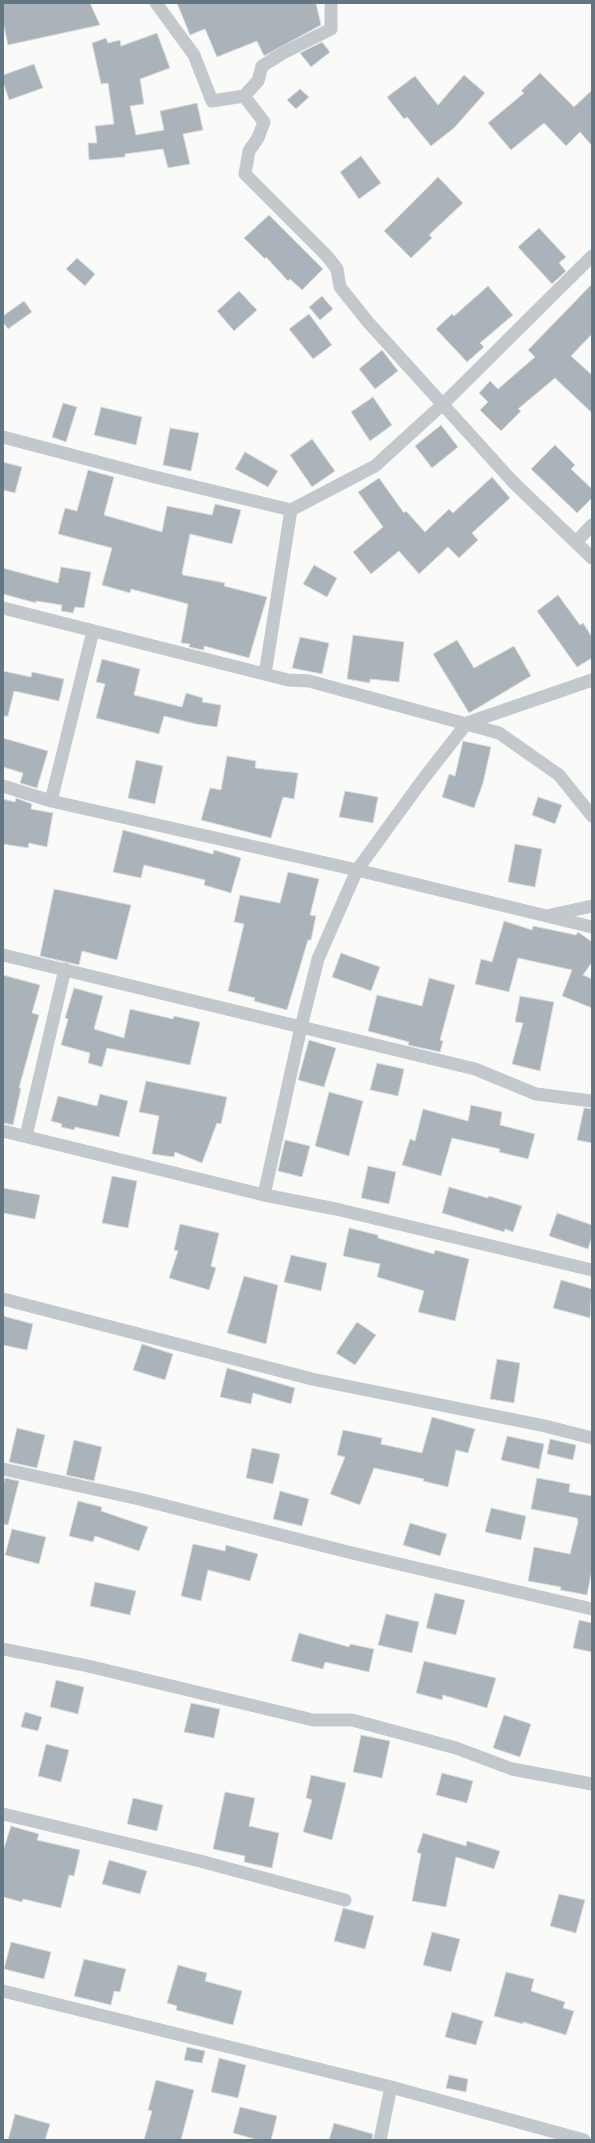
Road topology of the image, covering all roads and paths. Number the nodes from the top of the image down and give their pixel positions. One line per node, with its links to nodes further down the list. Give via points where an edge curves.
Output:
1 (156, 3): 3 (street, via 194,55 212,101)
2 (331, 3): 3 (street, via 331,30 262,66 258,81)
3 (244, 96): 5 (street, via 264,122 258,138 249,151 245,174 327,256 337,269 340,287 368,322)
4 (592, 256): 5 (street)
5 (443, 404): 7 (street, via 375,466); 9 (street, via 513,482)
6 (3, 437): 7 (street)
7 (291, 510): 13 (street)
8 (592, 525): 9 (street)
9 (576, 542): 10 (street)
10 (592, 558)
11 (3, 608): 12 (street)
12 (93, 631): 13 (street); 17 (street)
13 (265, 674): 15 (street, via 288,680 310,681)
14 (592, 680): 15 (street)
15 (467, 723): 18 (street, via 499,733 559,775); 19 (street)
16 (3, 786): 17 (street)
17 (51, 801): 19 (street)
18 (592, 816)
19 (358, 870): 21 (street); 25 (street, via 318,959)
20 (592, 906): 21 (street)
21 (546, 916): 22 (street)
22 (592, 927)
23 (3, 955): 24 (street)
24 (65, 969): 25 (street); 28 (street)
25 (300, 1027): 26 (street, via 475,1069 536,1094); 29 (street)
26 (592, 1102)
27 (3, 1131): 28 (street)
28 (26, 1136): 29 (street)
29 (264, 1195): 30 (street, via 336,1209)
30 (592, 1270)
31 (3, 1299): 32 (street, via 312,1379 545,1426)
32 (592, 1438)
33 (3, 1469): 34 (street)
34 (592, 1609)
35 (3, 1649): 36 (street, via 88,1666 313,1720 352,1720 456,1748 512,1769)
36 (592, 1784)
37 (3, 1814): 38 (street, via 200,1861)
38 (345, 1900)
39 (3, 1991): 40 (street)
40 (390, 2086): 41 (street); 42 (street)
41 (380, 2140)
42 (584, 2140)

